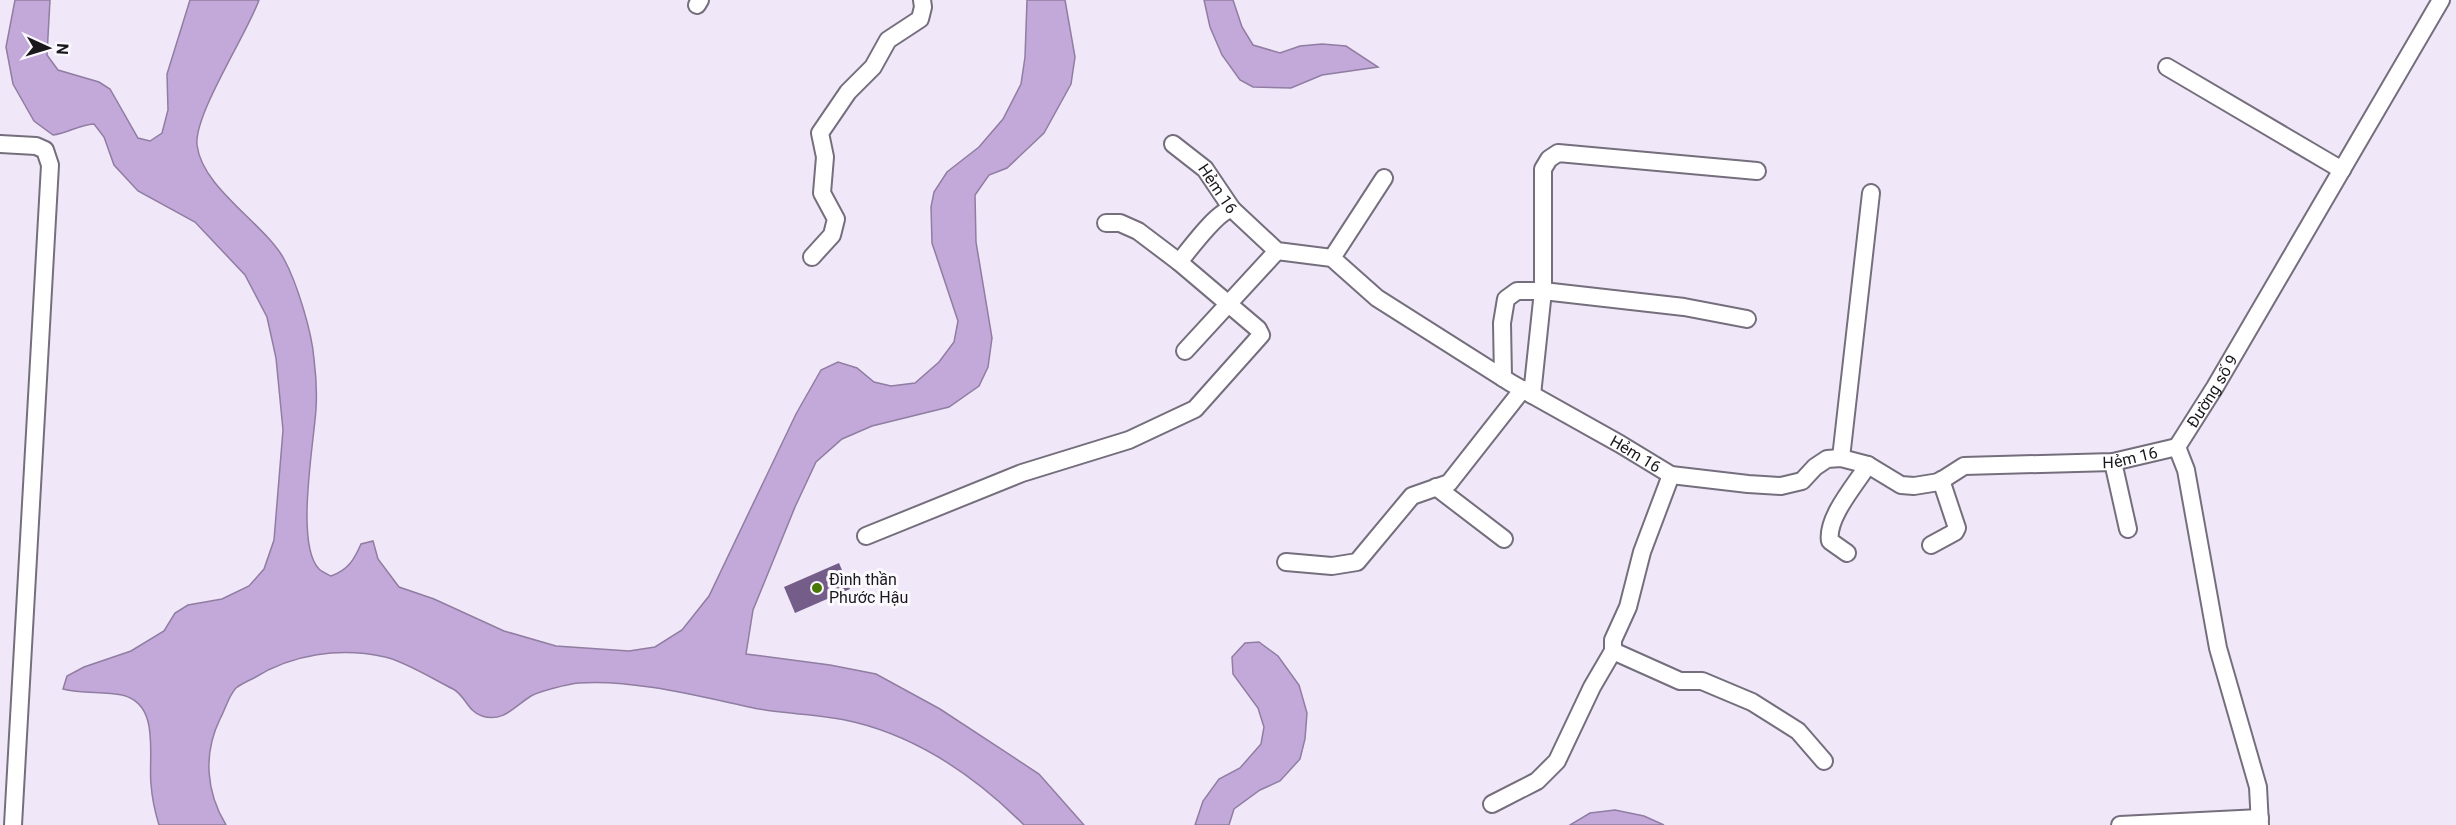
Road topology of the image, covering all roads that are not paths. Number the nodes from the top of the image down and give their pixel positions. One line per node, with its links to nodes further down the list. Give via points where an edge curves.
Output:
1 (922, 0): 13 (street, via 921,19 888,40 873,67 848,92 820,133 825,157 822,193 836,219 832,235)
2 (2441, 0): 6 (street, Đường số 9)
3 (2167, 67): 6 (street)
4 (0, 144): 38 (street, via 36,146 45,150 50,165)
5 (1173, 144): 10 (street, Hẻm 16, via 1205,169)
6 (2342, 170): 22 (street, Đường số 9)
7 (1757, 171): 16 (street, via 1558,153 1543,170)
8 (1384, 178): 14 (street)
9 (1871, 193): 23 (street)
10 (1232, 209): 12 (street, Hẻm 16); 15 (street, via 1217,218)
11 (1106, 223): 15 (street, via 1120,223 1138,231)
12 (1277, 251): 14 (street); 17 (street)
13 (812, 257)
14 (1332, 258): 20 (street, Hẻm 16, via 1377,298)
15 (1179, 262): 17 (street)
16 (1543, 291): 18 (street, via 1684,307); 20 (street, via 1517,291 1506,299 1502,322); 21 (street)
17 (1229, 304): 19 (street); 30 (street, via 1261,335 1195,409 1129,440 1022,473)
18 (1747, 319)
19 (1185, 351)
20 (1503, 378): 21 (street, Hẻm 16)
21 (1527, 392): 26 (street, Hẻm 16); 28 (street, via 1449,483)
22 (2177, 447): 24 (street, Hẻm 16); 39 (street, via 2186,470 2218,648 2258,787)
23 (1841, 458): 25 (street, Hẻm 16); 26 (street, Hẻm 16, via 1827,459 1802,482 1781,486)
24 (2113, 462): 27 (street, Hẻm 16, via 1964,466); 29 (street)
25 (1868, 465): 27 (street, Hẻm 16, via 1901,485); 33 (street, via 1834,518 1829,533 1830,540)
26 (1671, 475): 35 (street, via 1642,552 1628,607 1613,640)
27 (1941, 480): 32 (street, via 1958,528)
28 (1437, 488): 31 (street); 34 (street, via 1412,496 1357,562 1332,566)
29 (2128, 529)
30 (866, 536)
31 (1504, 539)
32 (1931, 545)
33 (1847, 553)
34 (1286, 562)
35 (1613, 651): 36 (street, via 1680,681 1702,681 1752,702 1798,731); 37 (street, via 1557,760 1537,781)
36 (1824, 761)
37 (1492, 804)
38 (9, 821)
39 (2260, 821): 40 (street)
40 (2120, 825)

